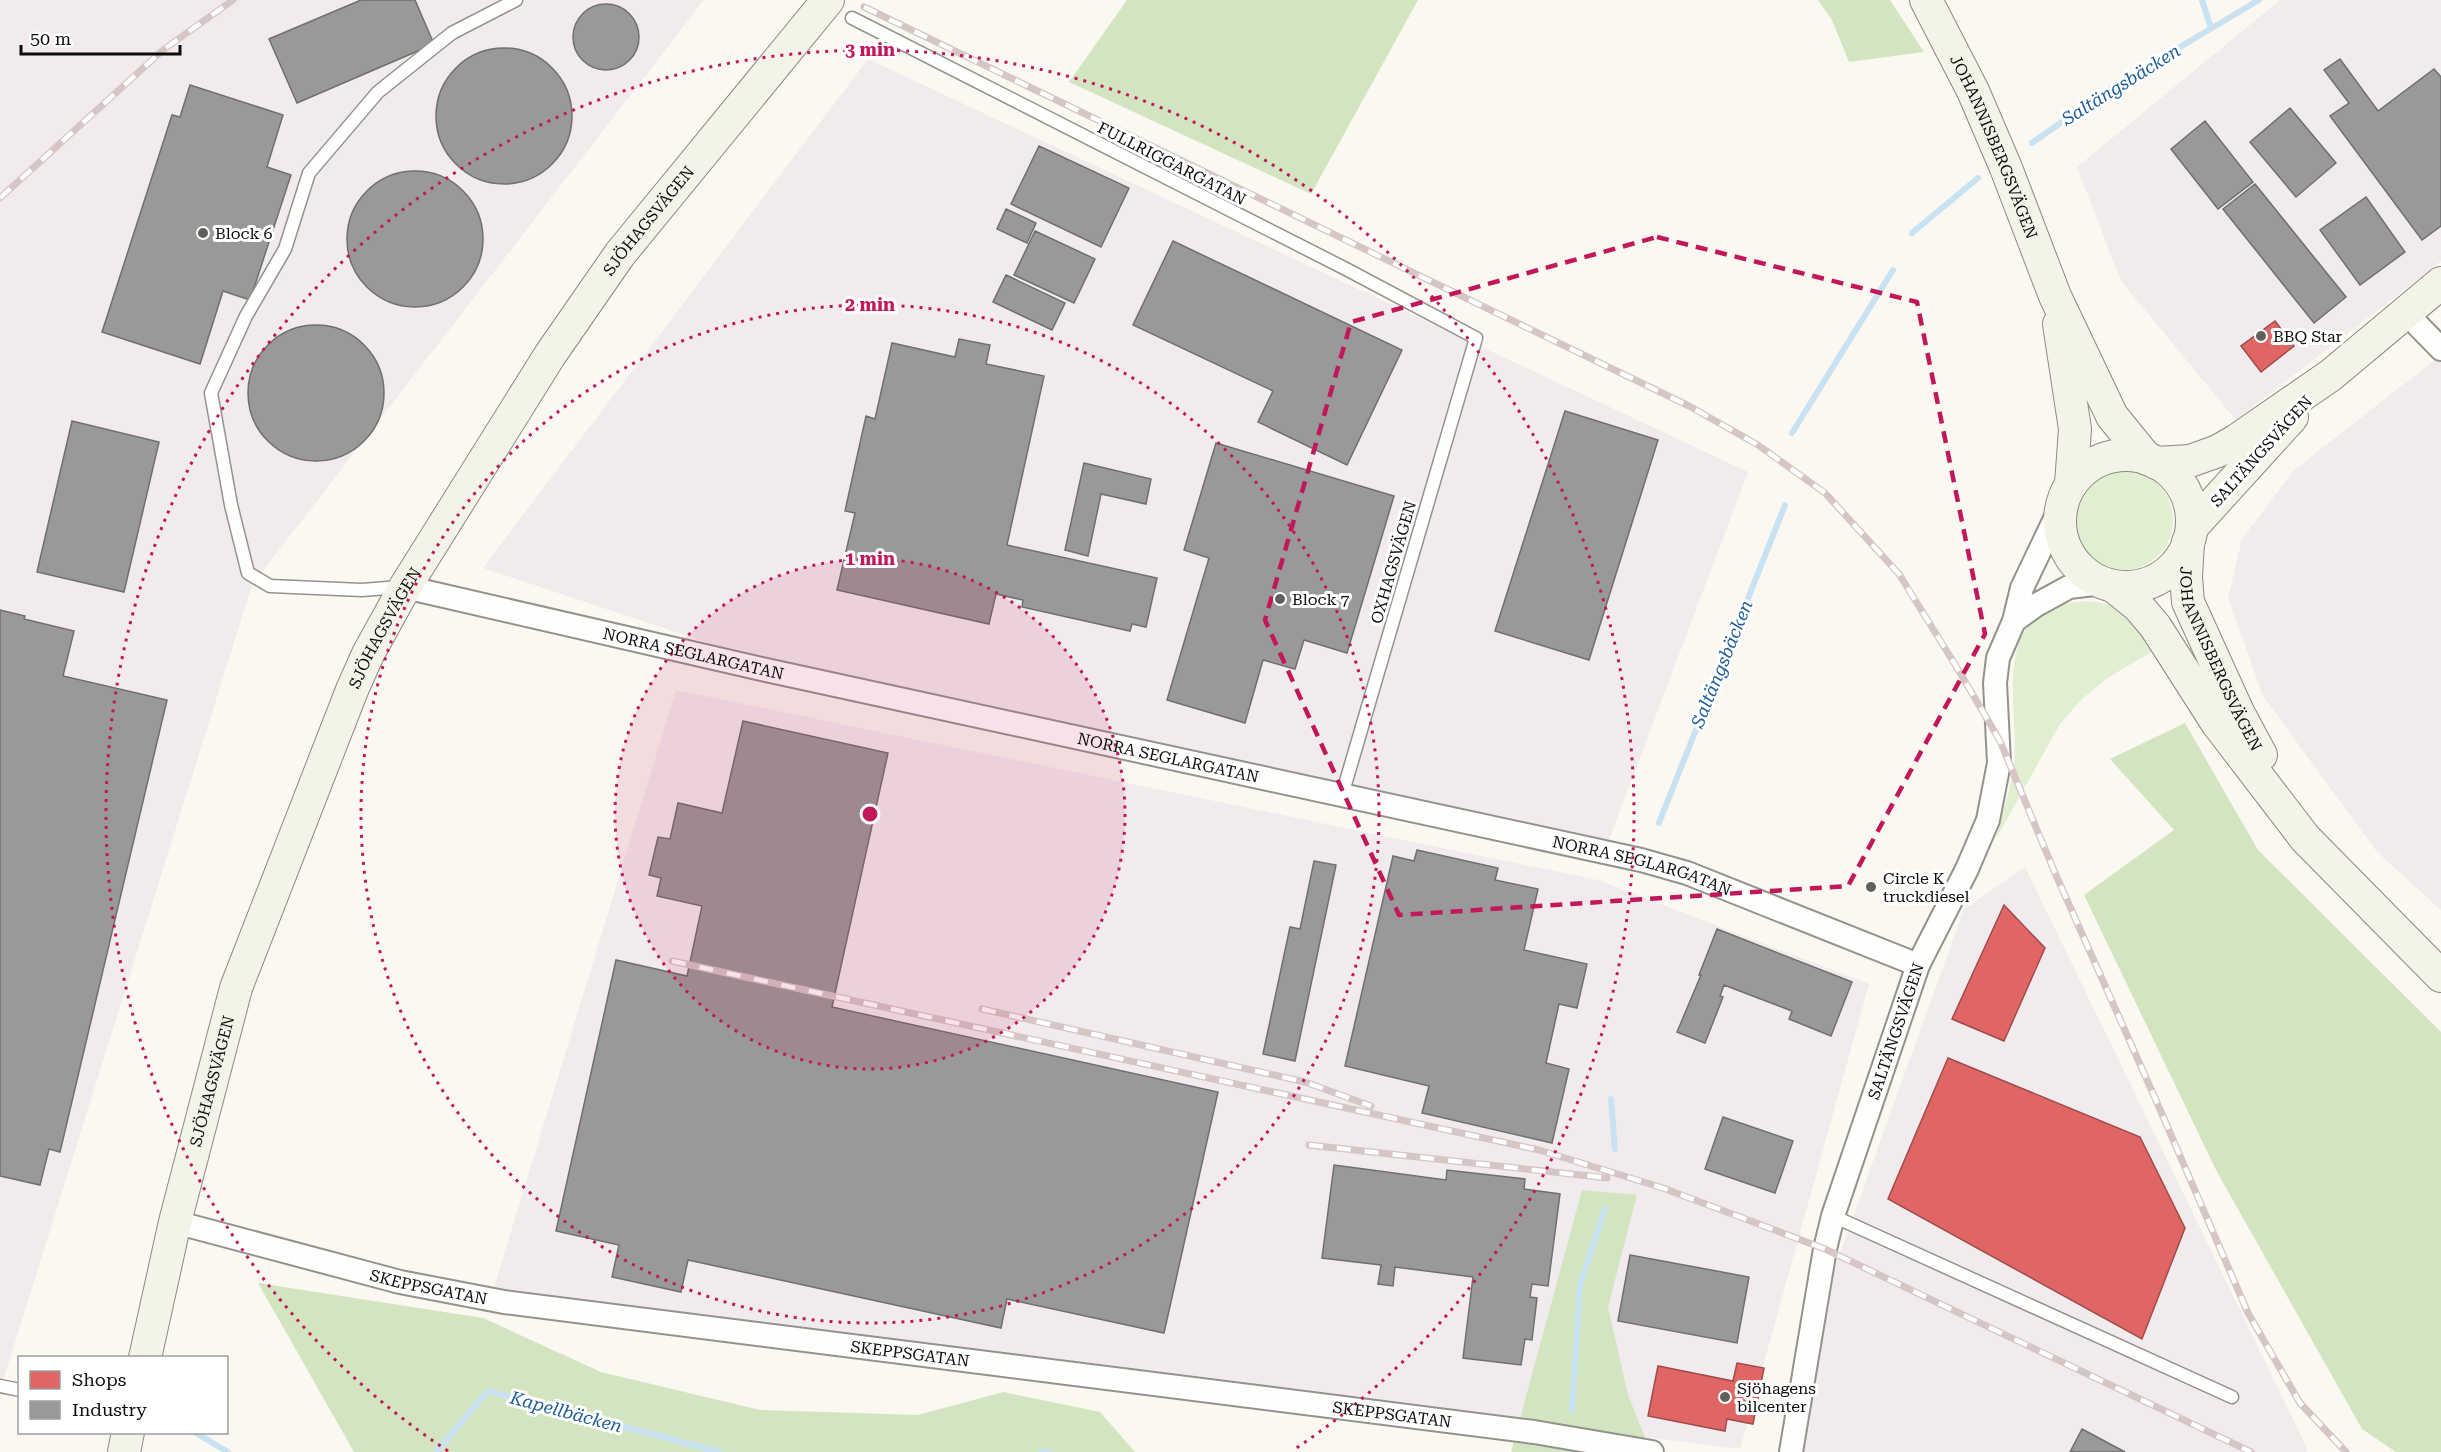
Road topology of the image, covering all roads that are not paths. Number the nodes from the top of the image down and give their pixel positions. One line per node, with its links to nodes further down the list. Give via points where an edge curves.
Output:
1 (516, 0): 14 (lane, via 452,33 378,93 309,173 285,249 246,316 212,393 231,505 248,573 270,586 362,590)
2 (1926, 0): 5 (main road, JOHANNISBERGSVÄGEN, via 2006,168)
3 (840, 9): 7 (lane, FULLRIGGARGATAN); 14 (main road, SJÖHAGSVÄGEN, via 620,254 550,355)
4 (2441, 283): 6 (main road, SALTÄNGSVÄGEN)
5 (2055, 296): 10 (main road, JOHANNISBERGSVÄGEN, via 2112,416); 11 (main road, JOHANNISBERGSVÄGEN, via 2075,429)
6 (2405, 312): 8 (street); 9 (main road, SALTÄNGSVÄGEN)
7 (1476, 338): 16 (lane, OXHAGSVÄGEN)
8 (2441, 349)
9 (2331, 375): 10 (main road, SALTÄNGSVÄGEN, via 2218,451 2190,461); 12 (main road, SALTÄNGSVÄGEN)
10 (2152, 461): 11 (main road, via 2128,455 2108,458 2087,468); 12 (main road, via 2172,474 2186,494)
11 (2067, 492): 13 (main road, via 2060,527 2066,550 2078,567); 15 (street, SALTÄNGSVÄGEN, via 2022,588)
12 (2190, 533): 13 (main road, via 2182,557 2163,576 2130,587); 17 (main road, JOHANNISBERGSVÄGEN, via 2188,602 2238,712)
13 (2108, 584): 15 (street, via 2069,587); 17 (main road, JOHANNISBERGSVÄGEN, via 2138,606 2155,626 2217,723)
14 (405, 587): 16 (street, NORRA SEGLARGATAN, via 755,668); 21 (main road, SJÖHAGSVÄGEN, via 352,690 236,988)
15 (2014, 621): 18 (street, SALTÄNGSVÄGEN, via 1998,657 1995,682 1999,764 1988,820)
16 (1342, 795): 18 (street, NORRA SEGLARGATAN, via 1686,873)
17 (2305, 838): 19 (main road, JOHANNISBERGSVÄGEN)
18 (1918, 965): 20 (street, SALTÄNGSVÄGEN)
19 (2441, 976)
20 (1833, 1216): 25 (lane); 29 (street, SALTÄNGSVÄGEN)
21 (175, 1222): 22 (main road, SJÖHAGSVÄGEN); 28 (street, SKEPPSGATAN, via 400,1282 504,1302 1534,1432)
22 (145, 1356)
23 (0, 1386): 24 (lane)
24 (18, 1390)
25 (2232, 1398)
26 (128, 1434): 27 (main road)
27 (124, 1452)
28 (1652, 1452)
29 (1791, 1452)

